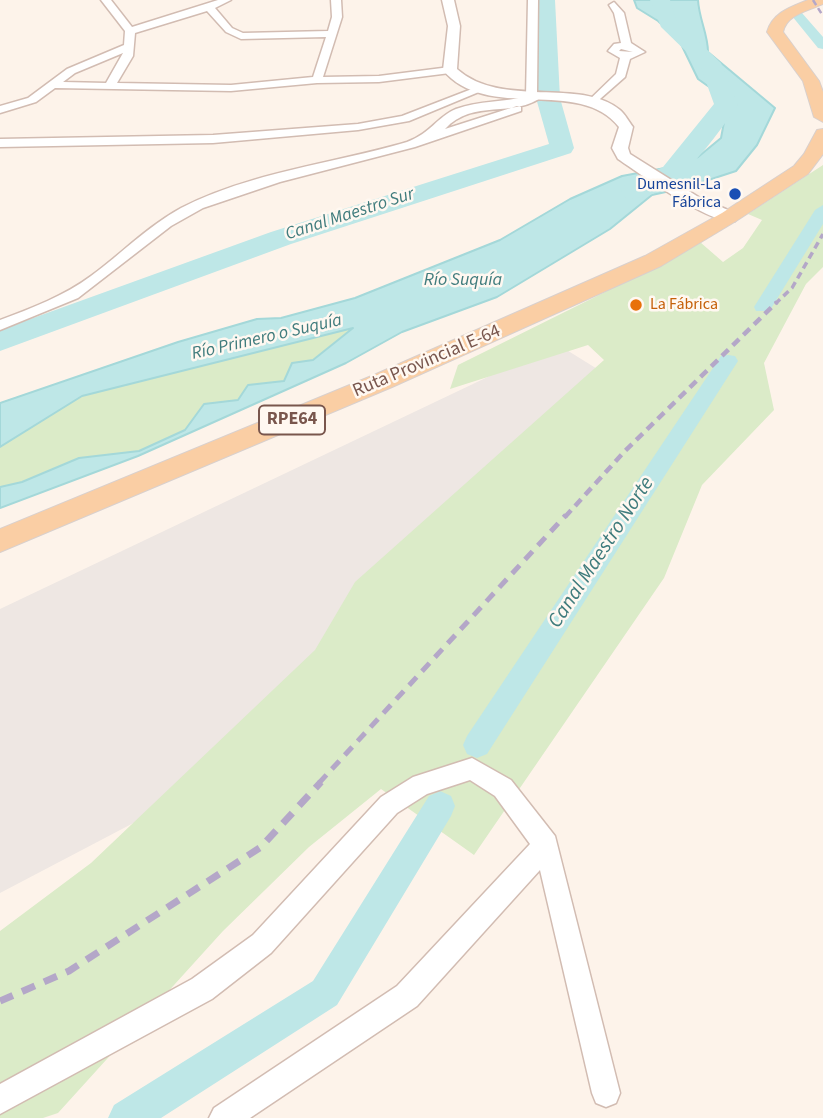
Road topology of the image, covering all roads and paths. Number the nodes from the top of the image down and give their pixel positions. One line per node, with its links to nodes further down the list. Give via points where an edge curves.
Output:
1 (106, 0): 9 (street)
2 (226, 0): 8 (street)
3 (336, 0): 10 (street)
4 (448, 0): 12 (street, via 454,26)
5 (533, 0): 17 (street)
6 (809, 2): 20 (main road, via 779,20 775,32 811,81)
7 (614, 5): 18 (street, via 626,51 621,75)
8 (210, 8): 9 (street); 10 (street, via 229,30 242,36)
9 (130, 31): 11 (street)
10 (332, 34): 13 (street)
11 (130, 46): 14 (street); 15 (street)
12 (450, 71): 13 (street, via 371,80); 16 (street, via 460,82)
13 (317, 80): 15 (street, via 231,88)
14 (50, 85): 15 (street); 19 (street, via 32,100)
15 (110, 85)
16 (481, 89): 17 (street); 22 (street, via 405,119 368,126 213,139)
17 (530, 98): 18 (street); 24 (street, via 463,110 450,116 429,138 265,181 201,204 156,229 84,288)
18 (592, 103): 23 (street, via 624,121 620,148 627,160)
19 (0, 110)
20 (823, 117)
21 (823, 134): 23 (main road, Ruta Provincial E-64 / RPE64, via 806,166)
22 (0, 143)
23 (729, 217): 25 (main road, Ruta Provincial E-64 / RPE64, via 653,261 535,315)
24 (0, 325)
25 (0, 541)
26 (546, 845): 27 (street); 28 (street, via 503,788 472,769 421,785 389,806 262,944 201,989); 29 (street, via 407,996)
27 (606, 1093)
28 (0, 1100)
29 (223, 1118)

